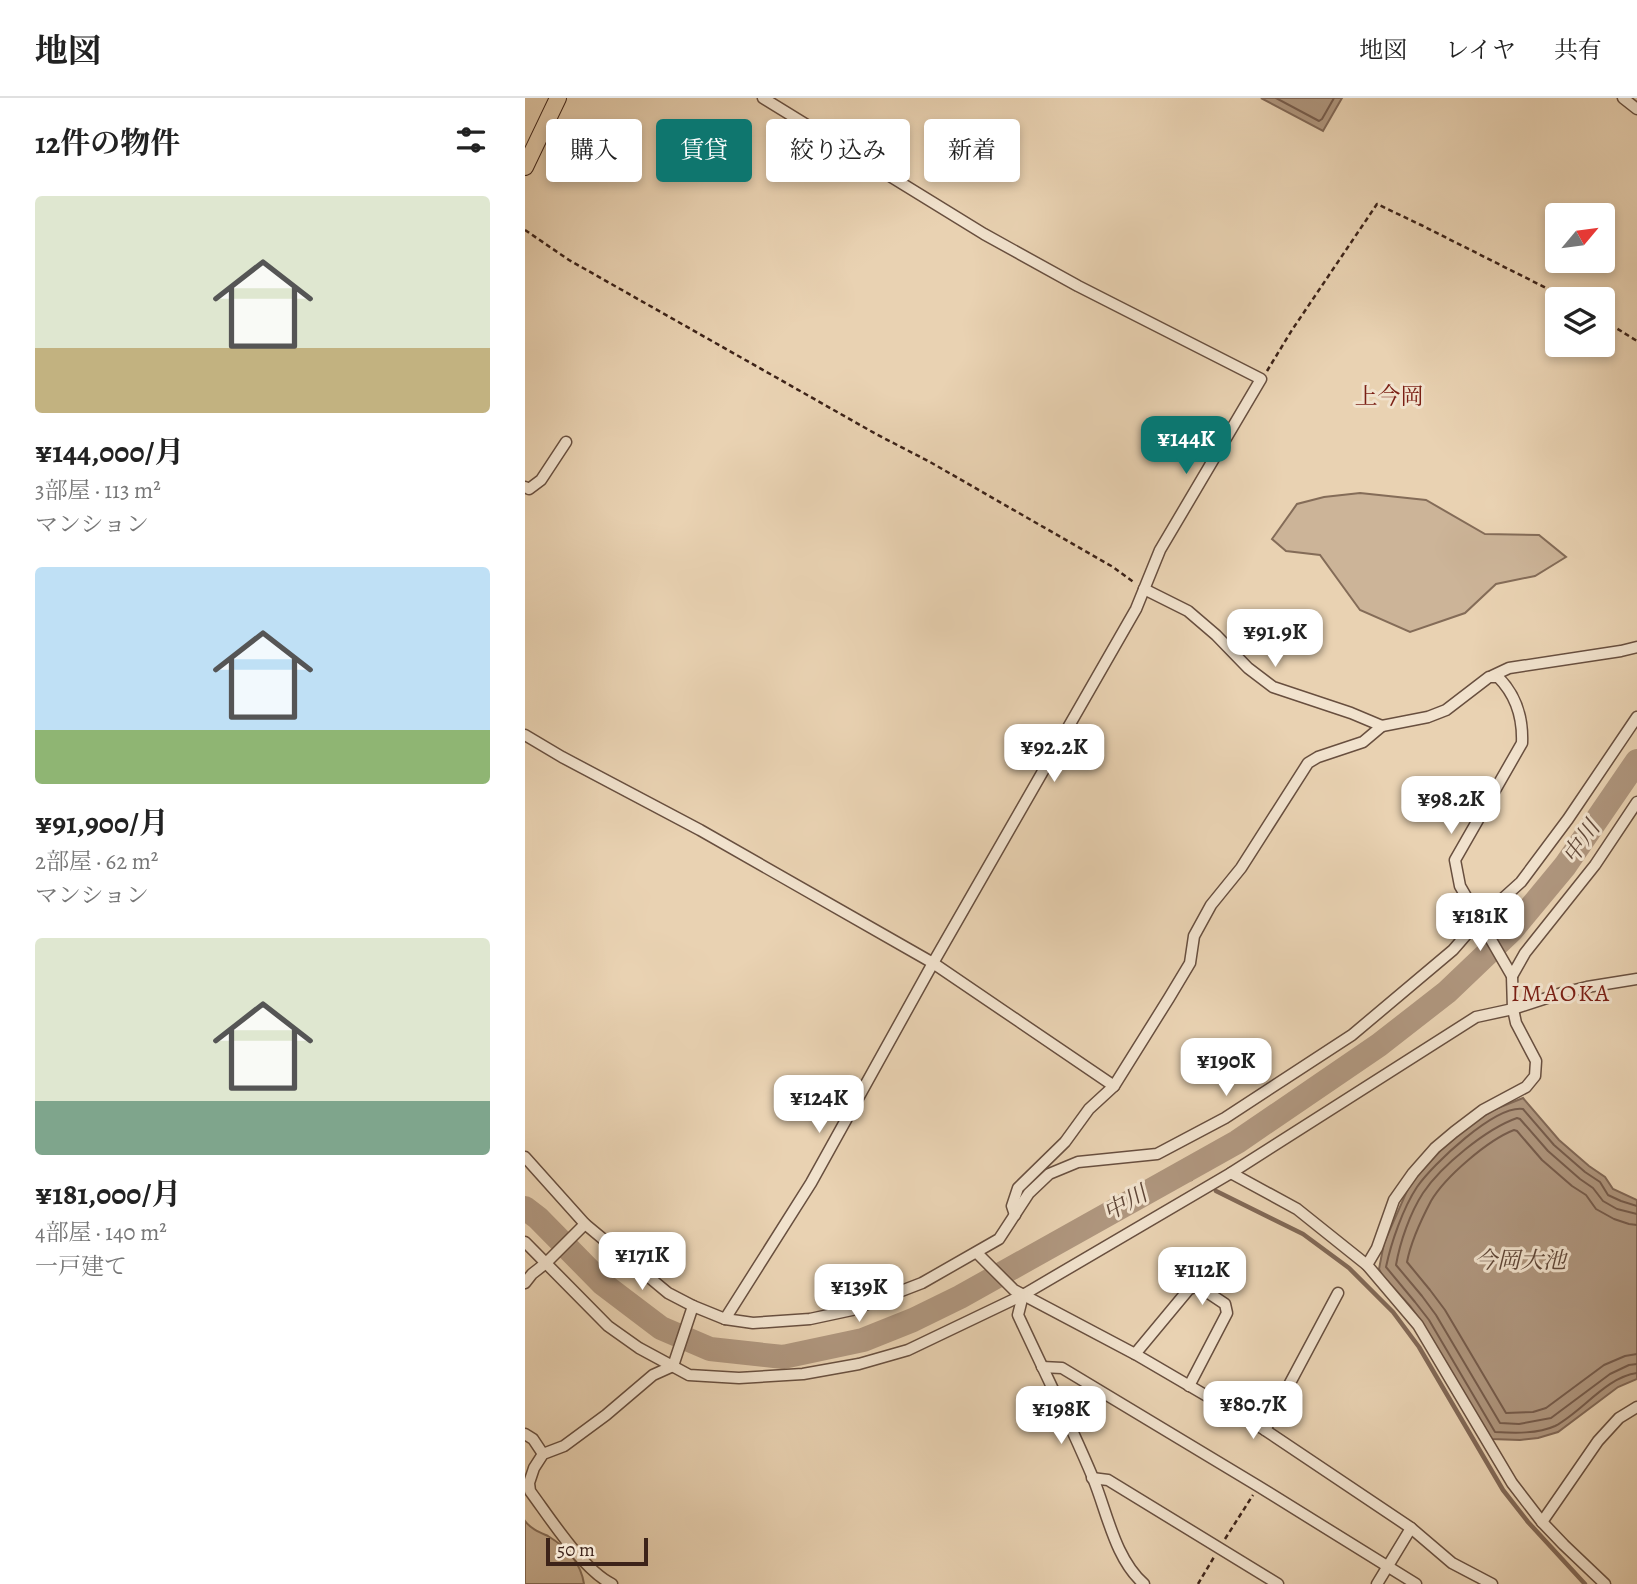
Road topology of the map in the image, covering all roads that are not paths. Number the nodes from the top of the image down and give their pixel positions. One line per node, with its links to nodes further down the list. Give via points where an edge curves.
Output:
1 (558, 98): 5 (main road)
2 (763, 98): 8 (street, via 984,234 1261,379 1160,550)
3 (1623, 98): 4 (street)
4 (1637, 109)
5 (525, 167)
6 (566, 442): 7 (street, via 541,480)
7 (525, 487)
8 (1144, 589): 12 (street, via 1188,611 1273,687); 16 (street)
9 (1637, 647): 10 (street, via 1509,668)
10 (1489, 677): 12 (street, via 1446,710); 15 (street, via 1498,677 1509,688 1523,727 1522,743 1455,860 1460,886)
11 (1637, 717): 15 (street, via 1521,882)
12 (1382, 726): 20 (street, via 1363,742 1308,764 1241,868 1211,905 1194,936 1190,963)
13 (525, 735): 16 (street)
14 (1637, 803): 17 (street)
15 (1479, 920): 17 (street); 23 (street, via 1454,950 1352,1035 1225,1118 1157,1154 1078,1162 1049,1174)
16 (933, 963): 20 (street); 33 (street, via 811,1182)
17 (1510, 974): 19 (street)
18 (1637, 979): 19 (street, via 1587,986)
19 (1513, 1009): 22 (street, via 1476,1017); 28 (street, via 1536,1061 1535,1076 1526,1087 1454,1132 1413,1173 1395,1200)
20 (1114, 1086): 23 (street, via 1018,1188 1012,1206)
21 (525, 1157): 24 (street)
22 (1231, 1173): 28 (street, via 1297,1209); 30 (street)
23 (1015, 1215): 26 (street)
24 (585, 1224): 27 (street); 32 (street, via 668,1293)
25 (525, 1242): 27 (street)
26 (980, 1256): 30 (street); 33 (street, via 852,1310 810,1319 753,1323)
27 (546, 1263): 29 (street); 35 (street, via 608,1326)
28 (1367, 1265): 43 (street, via 1418,1325 1512,1483)
29 (525, 1283)
30 (1019, 1293): 34 (street); 35 (street, via 908,1350 859,1364 739,1378 689,1375); 36 (street, via 1018,1315)
31 (1338, 1293): 39 (street)
32 (693, 1306): 33 (street); 35 (street)
33 (725, 1319)
34 (1135, 1354): 37 (street); 37 (street, via 1189,1289 1198,1286 1225,1304 1227,1313)
35 (673, 1366): 41 (street, via 653,1375 564,1446)
36 (1042, 1367): 42 (street); 45 (street, via 1062,1367)
37 (1189, 1386): 39 (street)
38 (1637, 1407): 43 (street, via 1619,1418 1598,1441)
39 (1265, 1430): 44 (street)
40 (525, 1434): 41 (street)
41 (543, 1454): 46 (street, via 534,1468 530,1491 587,1563)
42 (1092, 1478): 47 (street, via 1123,1559); 48 (street, via 1108,1480)
43 (1542, 1522): 52 (street)
44 (1411, 1528): 45 (street); 51 (street, via 1452,1563)
45 (1388, 1567): 49 (street); 50 (street)
46 (612, 1584)
47 (1144, 1584)
48 (1278, 1584)
49 (1377, 1584)
50 (1416, 1584)
51 (1492, 1584)
52 (1605, 1584)

